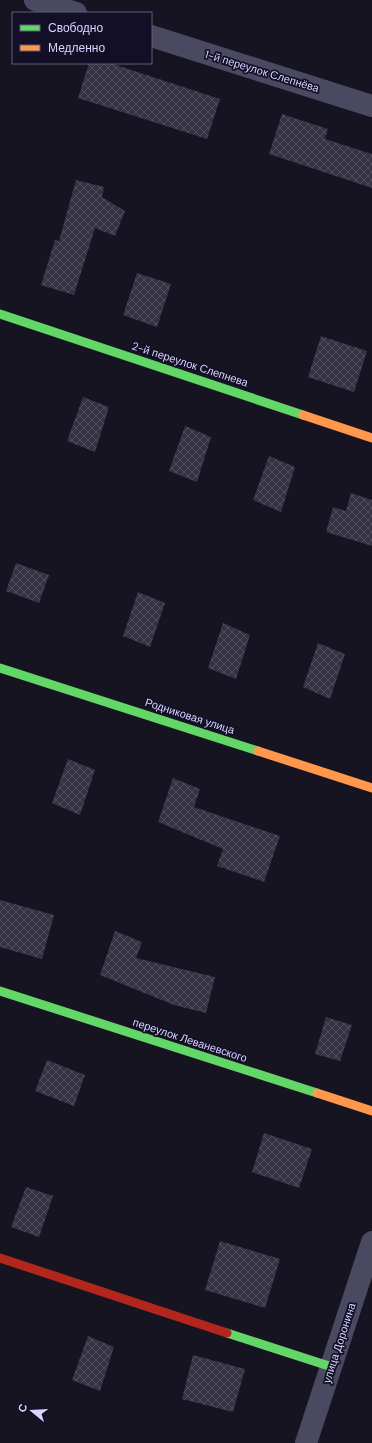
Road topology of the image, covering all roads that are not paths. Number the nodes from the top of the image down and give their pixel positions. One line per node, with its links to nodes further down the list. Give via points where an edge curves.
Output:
1 (35, 0): 2 (street)
2 (73, 12)
3 (152, 36): 4 (street, 1-й переулок Слепнёва)
4 (372, 106)
5 (0, 314): 6 (street, 2-й переулок Слепнева)
6 (372, 438)
7 (0, 668): 8 (street, Родниковая улица)
8 (372, 788)
9 (0, 991): 10 (street, переулок Леваневского)
10 (372, 1111)
11 (372, 1242): 13 (street, улица Доронина)
12 (0, 1258): 13 (street)
13 (332, 1367): 14 (street, улица Доронина)
14 (306, 1443)

